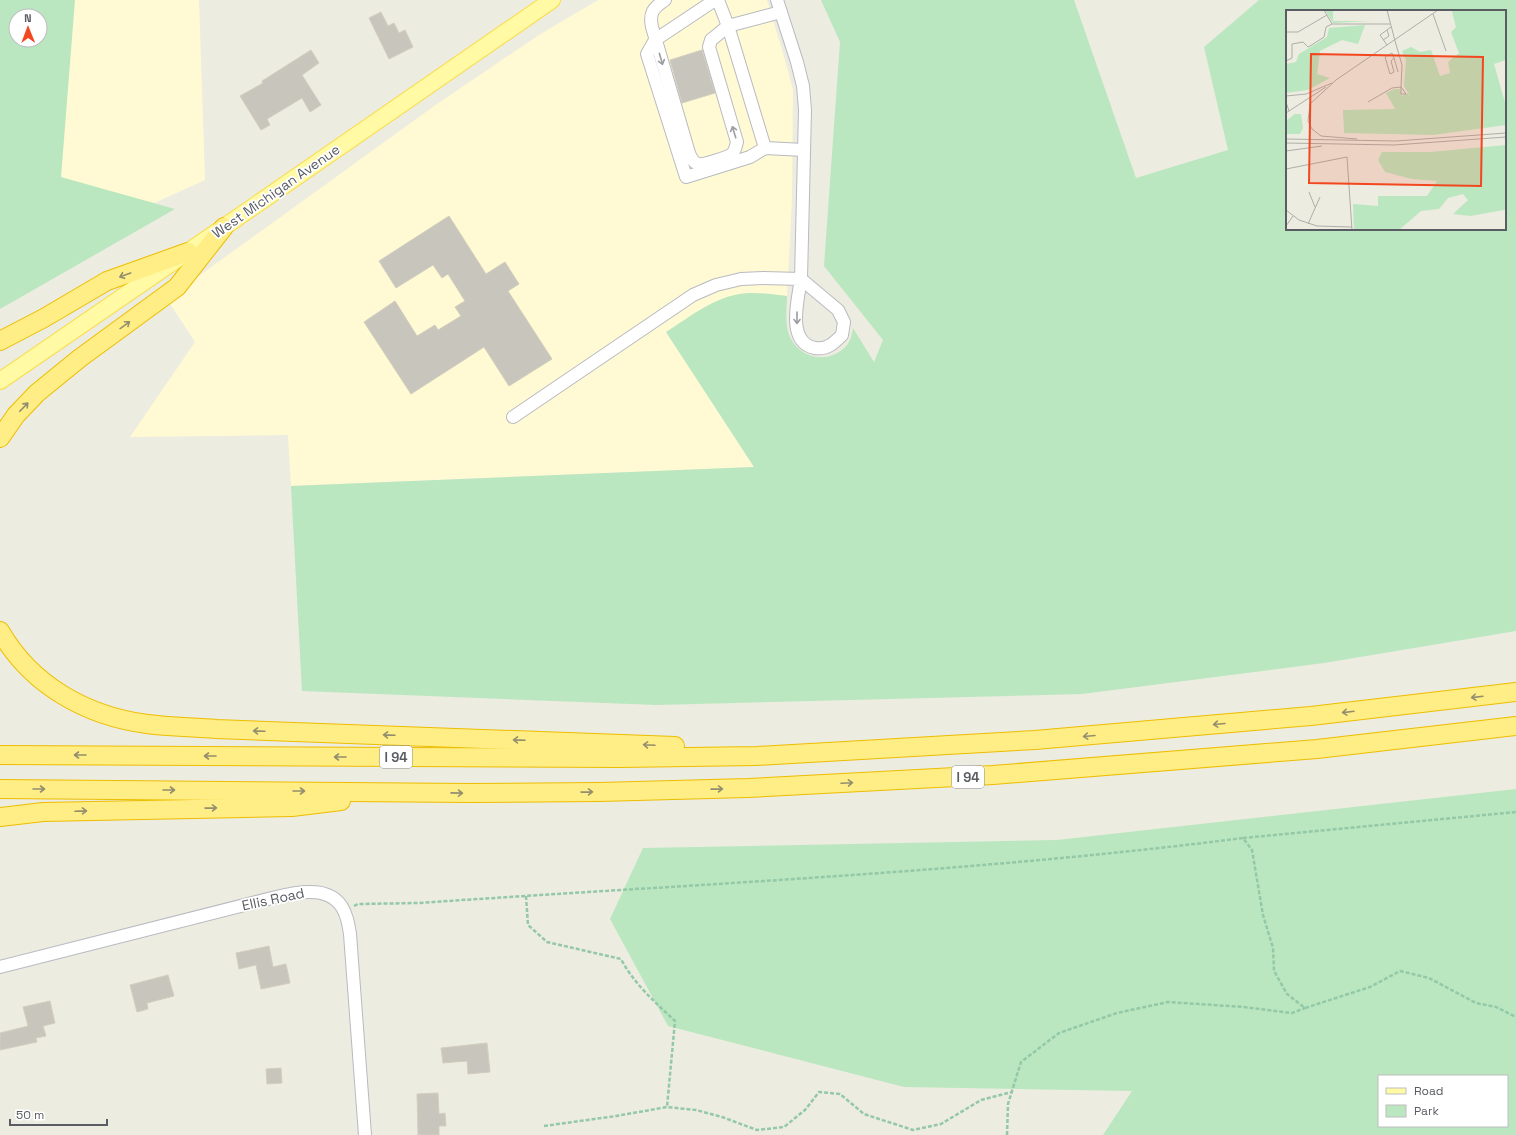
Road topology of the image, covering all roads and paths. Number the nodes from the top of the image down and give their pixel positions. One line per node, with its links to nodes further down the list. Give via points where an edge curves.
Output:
1 (552, 0): 10 (main road, West Michigan Avenue)
2 (664, 0): 7 (street, via 651,12)
3 (717, 0): 6 (street); 7 (street)
4 (777, 0): 5 (street)
5 (781, 12): 6 (street); 9 (street, via 798,62 803,86)
6 (728, 26): 7 (street, one-way to 6, via 692,161 698,164 705,163 731,155 737,142 709,47 711,40); 8 (street)
7 (655, 40): 8 (street, via 646,54 686,177 750,157)
8 (765, 148): 9 (street)
9 (804, 150): 12 (street)
10 (224, 227): 11 (main road, West Michigan Avenue); 16 (highway, one-way to 10, via 16,415 37,393 177,287)
11 (188, 252): 13 (highway, one-way to 13, via 107,281); 14 (main road, West Michigan Avenue)
12 (801, 279): 12 (street, one-way to 12, via 796,322 799,337 808,346 822,349 833,344 842,335 844,322 838,310); 15 (street, via 741,279 716,285 693,295)
13 (0, 341)
14 (0, 381)
15 (513, 417)
16 (0, 438)
17 (0, 631): 21 (highway, one-way to 17, via 720,749 146,724 106,715 73,702 45,684 22,662)
18 (1516, 692): 21 (highway, I 94, one-way to 21, via 1311,716 1035,740)
19 (1516, 726): 23 (highway, I 94, one-way to 19, via 599,792 748,788 993,775 1317,749)
20 (0, 755): 21 (highway, I 94, one-way to 20, via 604,758)
21 (757, 756)
22 (0, 789): 23 (highway, I 94, one-way to 23)
23 (418, 792): 25 (highway, one-way to 23, via 43,812 292,807)
24 (1516, 812): 26 (path)
25 (0, 817)
26 (1243, 838): 27 (path, via 1167,848 1021,861); 30 (path, via 1252,850 1263,915 1273,948 1274,971 1288,994)
27 (526, 896): 28 (path, via 358,904); 33 (path, via 528,925 547,942 621,960 628,973 675,1021)
28 (344, 910): 29 (street, Ellis Road, via 326,894 317,891 295,893); 35 (street, via 350,934)
29 (0, 967)
30 (1305, 1008): 31 (path, via 1370,987 1400,971 1429,978 1476,1003 1496,1007); 32 (path, via 1292,1013 1168,1002 1117,1013 1059,1033 1021,1062)
31 (1516, 1017)
32 (1012, 1092): 33 (path, via 981,1100 941,1124 913,1130 864,1114 840,1094 819,1092 805,1110 784,1127 757,1130 696,1110); 36 (path, via 1008,1104)
33 (667, 1107): 34 (path)
34 (544, 1126)
35 (364, 1135)
36 (1007, 1135)

